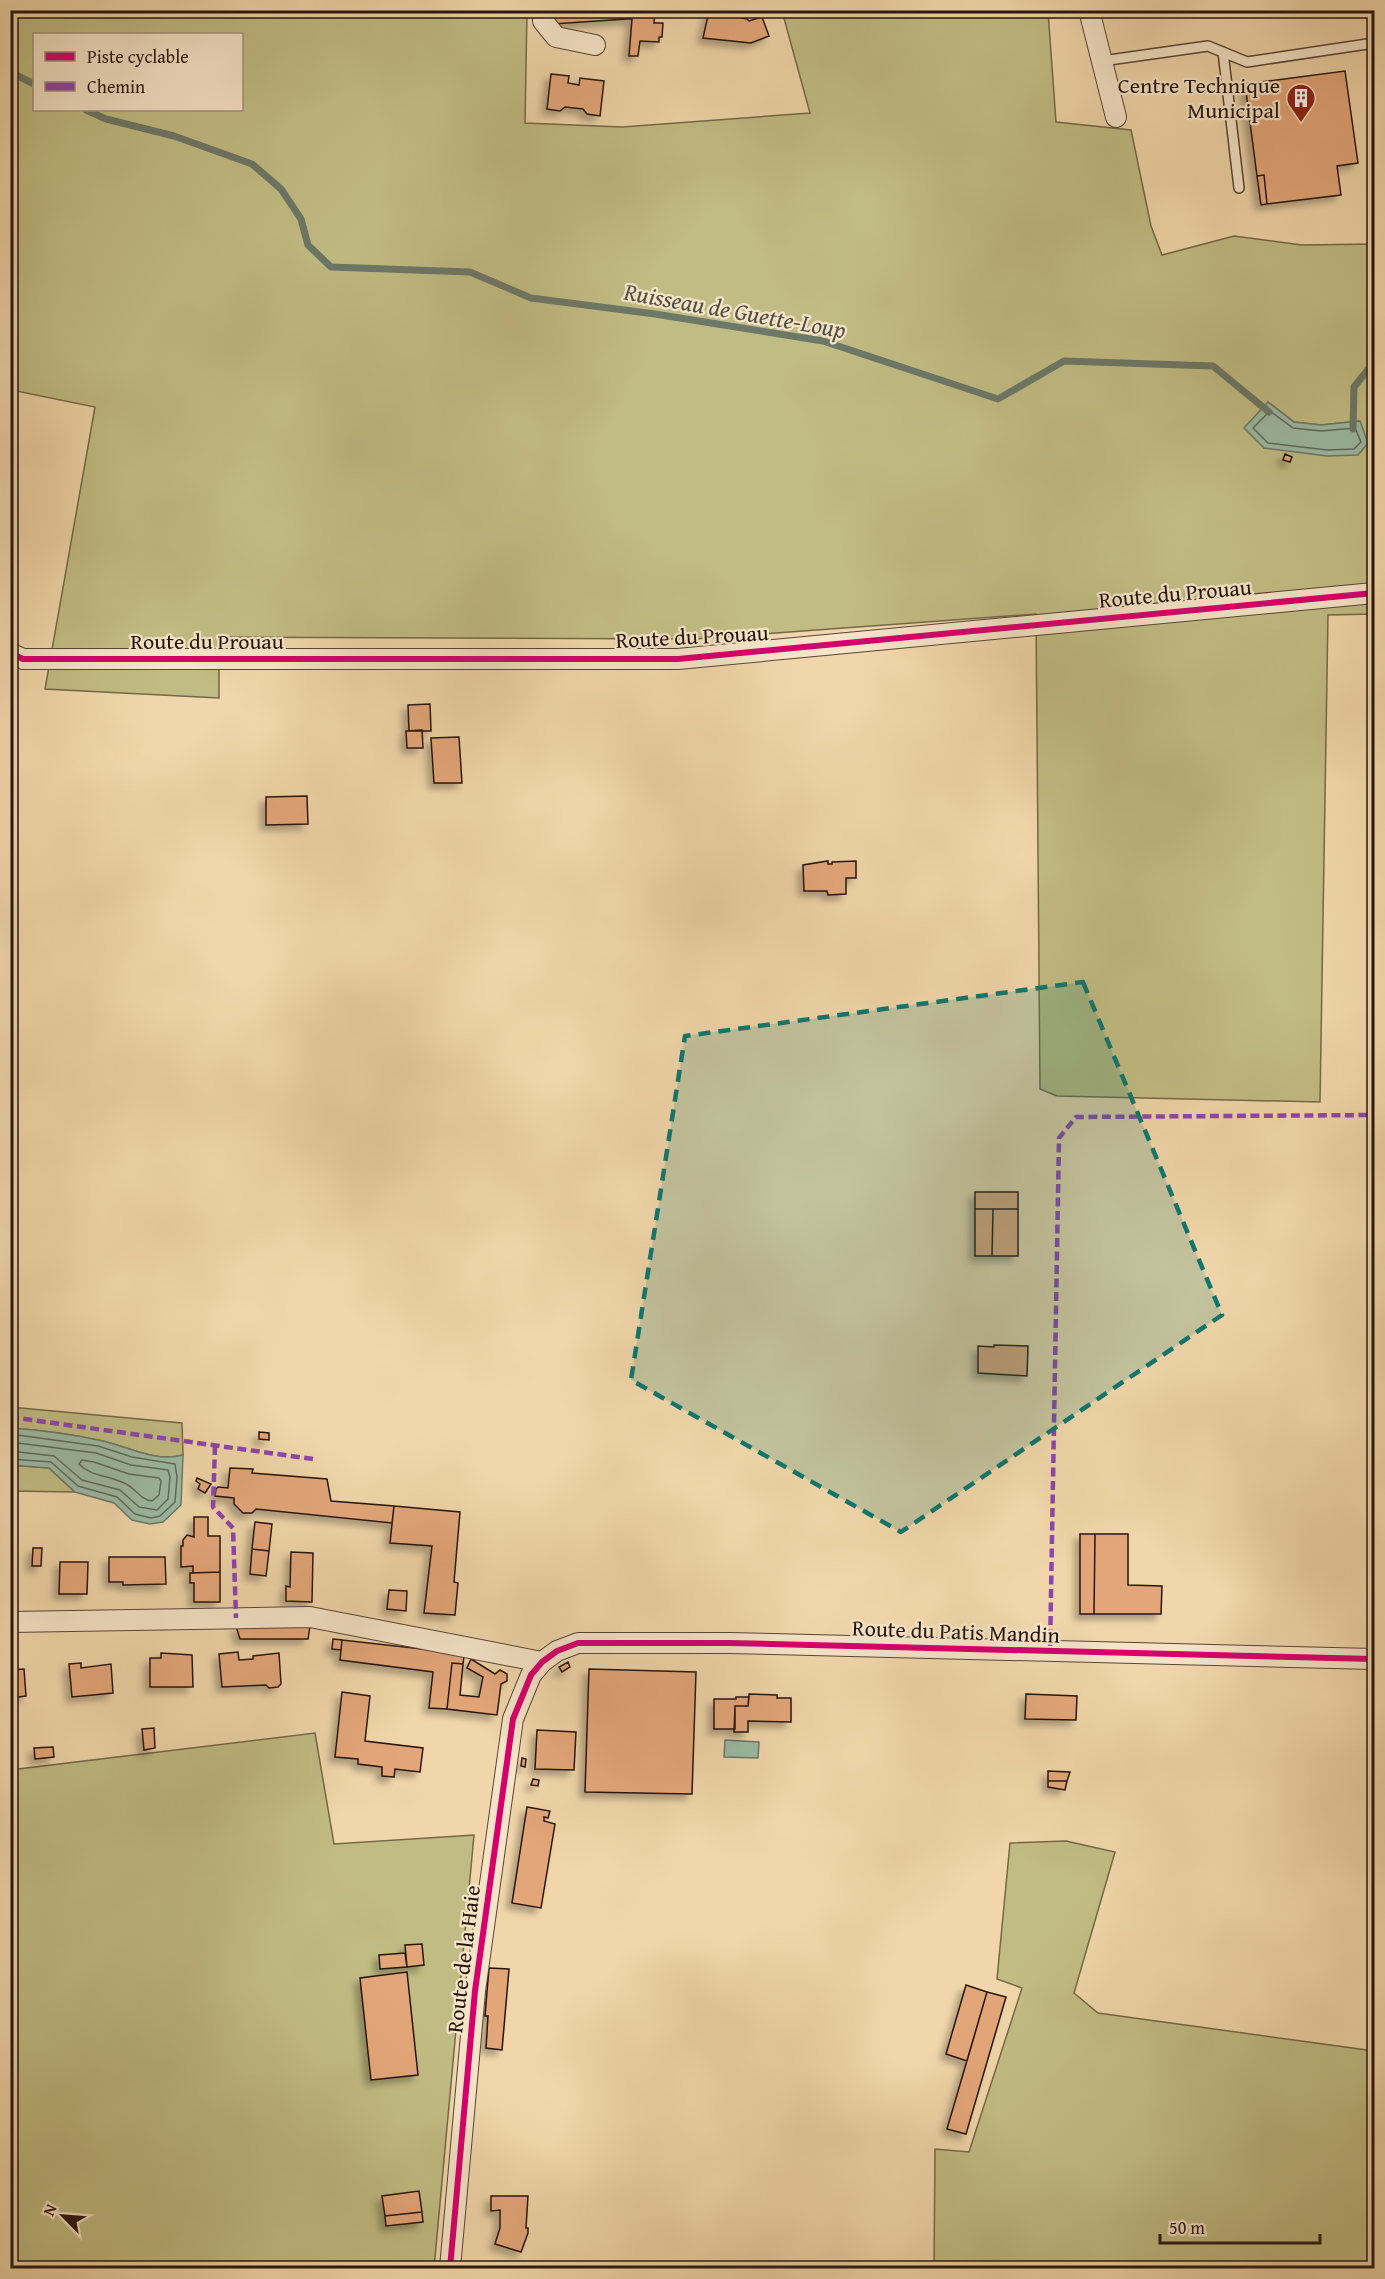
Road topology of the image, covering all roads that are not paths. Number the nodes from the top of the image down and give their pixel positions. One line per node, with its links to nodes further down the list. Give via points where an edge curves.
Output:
1 (543, 10): 4 (street, via 543,21 556,37)
2 (1089, 10): 6 (street)
3 (1374, 43): 5 (lane, via 1247,62)
4 (595, 45)
5 (1223, 52): 6 (lane, via 1208,46); 8 (lane)
6 (1102, 61): 7 (street)
7 (1116, 117)
8 (1239, 188)
9 (1374, 592): 10 (street, Route du Prouau, via 678,658 23,659)
10 (10, 653)
11 (10, 1622): 13 (street, via 310,1617)
12 (1374, 1659): 13 (street, Route du Patis Mandin, via 729,1643 578,1643)
13 (542, 1662): 14 (street, Route de la Haie, via 531,1675 513,1719 475,1991)
14 (450, 2268)

